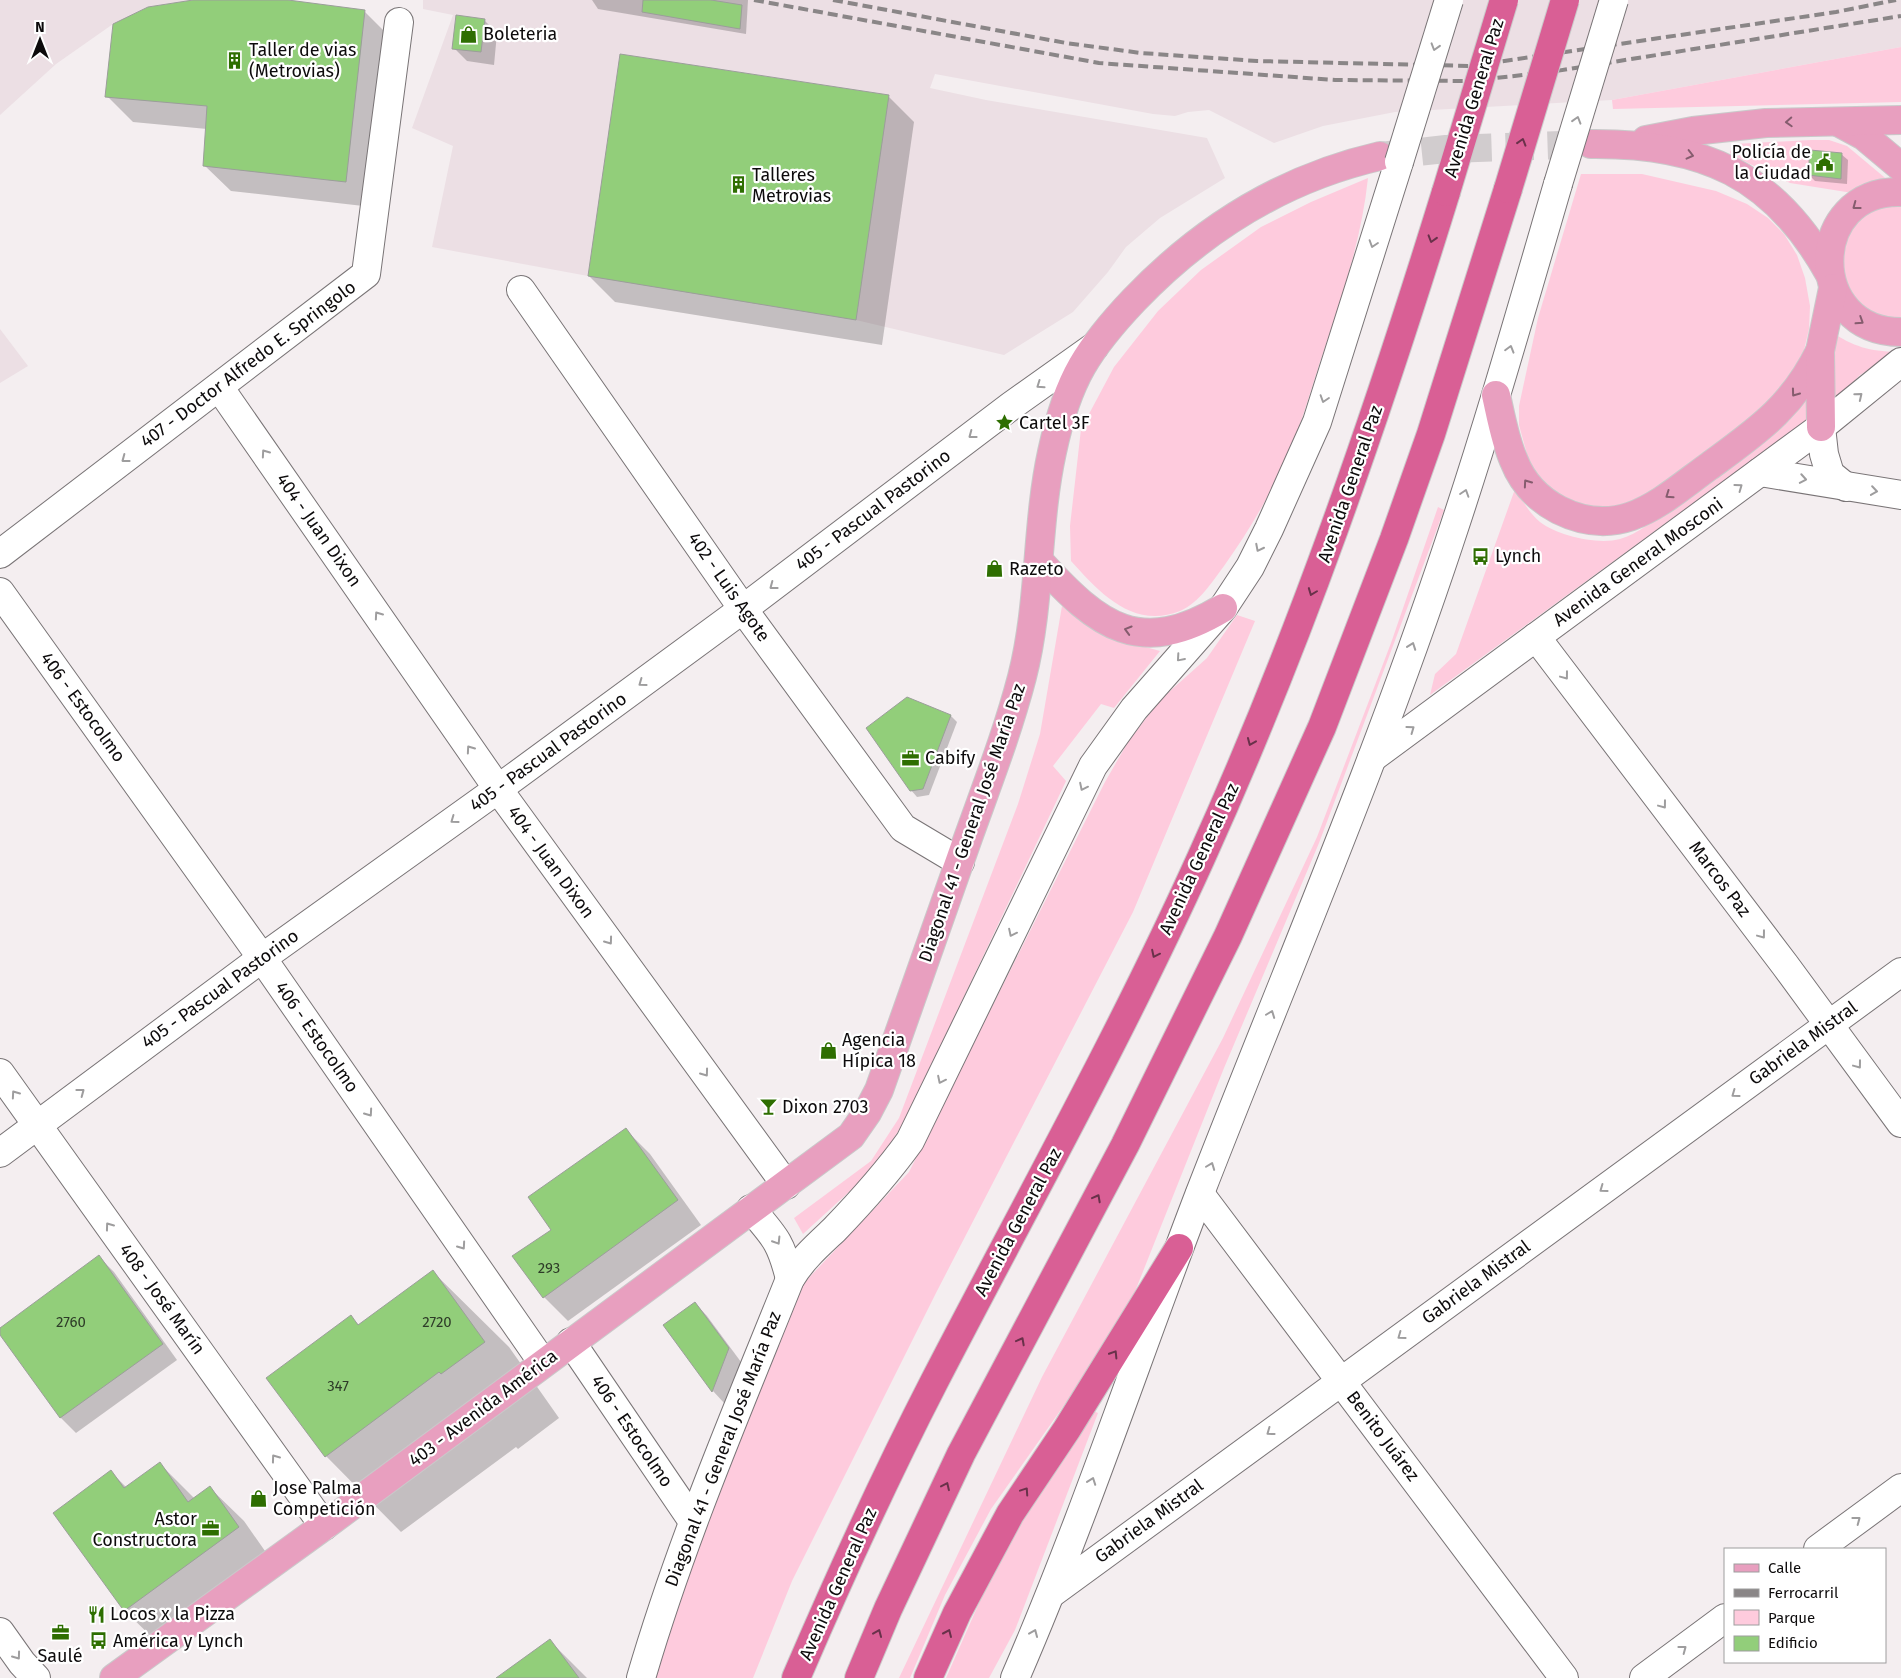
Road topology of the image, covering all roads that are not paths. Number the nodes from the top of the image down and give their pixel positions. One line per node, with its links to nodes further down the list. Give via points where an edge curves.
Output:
1 (1449, 0): 29 (street, one-way to 29, bridge, via 1317,422 1250,567)
2 (1504, 0): 62 (highway, Avenida General Paz, one-way to 62, bridge, via 1350,488 1281,670 1209,841 1105,1054 882,1486)
3 (1565, 0): 63 (highway, one-way to 3, bridge, via 961,1454 1125,1145 1228,936 1322,727 1431,434)
4 (1614, 0): 20 (street, one-way to 4, bridge)
5 (399, 22): 19 (street, 407 - Doctor Alfredo E. Springolo, via 366,274)
6 (1901, 120): 7 (main road)
7 (1838, 122): 9 (main road, one-way to 9, via 1766,123 1693,131); 11 (main road, via 1864,136)
8 (1591, 144): 9 (main road)
9 (1625, 144): 13 (main road, one-way to 13, via 1694,156 1729,169 1760,189 1788,213 1812,241)
10 (1380, 156): 16 (main road, Diagonal 41 - General José María Paz, via 1323,172 1265,197 1233,216 1159,274)
11 (1901, 167)
12 (1901, 192): 13 (main road, one-way to 13, via 1873,196 1846,214 1831,242 1828,257)
13 (1831, 281): 15 (main road, one-way to 15, via 1845,308 1862,323 1884,331); 17 (main road)
14 (521, 290): 28 (street, 402 - Luis Agote)
15 (1901, 332)
16 (1094, 347): 26 (main road, Diagonal 41 - General José María Paz, via 1080,369 1052,452); 28 (street, 405 - Pascual Pastorino, one-way to 28)
17 (1820, 351): 20 (main road, one-way to 20, via 1794,395 1766,425 1666,498 1617,522 1597,523 1576,518 1542,502 1514,462); 21 (main road)
18 (1901, 362): 21 (street, Avenida General Mosconi, one-way to 18)
19 (219, 387): 25 (street, 407 - Doctor Alfredo E. Springolo, one-way to 25); 32 (street, 404 - Juan Dixon, one-way to 19)
20 (1496, 395): 31 (street, one-way to 20, via 1448,546)
21 (1821, 427): 22 (street, Avenida General Mosconi); 23 (street, via 1830,474)
22 (1760, 472): 23 (street, one-way to 23); 30 (street, Avenida General Mosconi, one-way to 22)
23 (1846, 487): 24 (street, one-way to 24)
24 (1901, 495)
25 (0, 554)
26 (1040, 562): 29 (main road, one-way to 26, via 1192,625 1162,633 1125,631 1069,594); 33 (main road, Diagonal 41 - General José María Paz, via 1022,676)
27 (0, 592): 34 (street, 406 - Estocolmo)
28 (743, 608): 32 (street, 405 - Pascual Pastorino, one-way to 32); 33 (street, 402 - Luis Agote, via 903,828)
29 (1223, 608): 46 (street, one-way to 46, via 1134,709 1093,766 910,1141 889,1170 834,1230 803,1258)
30 (1536, 637): 31 (street, Avenida General Mosconi, one-way to 30); 36 (street, Marcos Paz, one-way to 36)
31 (1372, 758): 43 (street, one-way to 31)
32 (498, 789): 34 (street, 405 - Pascual Pastorino, one-way to 34); 42 (street, 404 - Juan Dixon, one-way to 42)
33 (960, 862): 40 (main road, Diagonal 41 - General José María Paz, via 879,1090)
34 (262, 958): 39 (street, 405 - Pascual Pastorino, one-way to 34); 48 (street, 406 - Estocolmo, one-way to 48)
35 (1901, 972): 36 (street, Gabriela Mistral)
36 (1829, 1025): 38 (street, Marcos Paz, one-way to 38); 49 (street, Gabriela Mistral, one-way to 49)
37 (0, 1073): 39 (street, 408 - José Marín, one-way to 37)
38 (1901, 1123)
39 (37, 1125): 41 (street, 405 - Pascual Pastorino); 52 (street, 408 - José Marín, one-way to 39)
40 (851, 1136): 42 (main road, 403 - Avenida América)
41 (0, 1153)
42 (786, 1185): 44 (main road, 403 - Avenida América)
43 (1200, 1194): 45 (street); 49 (street, Benito Juárez)
44 (751, 1209): 46 (street, one-way to 46, via 777,1239); 47 (main road, 403 - Avenida América)
45 (1179, 1248): 54 (street, one-way to 45); 64 (highway, one-way to 45, via 957,1613 1005,1522)
46 (790, 1279): 51 (street, Diagonal 41 - General José María Paz)
47 (571, 1342): 48 (main road, 403 - Avenida América); 51 (street, 406 - Estocolmo)
48 (544, 1363): 52 (main road, 403 - Avenida América)
49 (1341, 1380): 54 (street, Gabriela Mistral, one-way to 54); 66 (street, Benito Juárez)
50 (1901, 1488): 53 (street, one-way to 50)
51 (692, 1520): 55 (street, Diagonal 41 - General José María Paz)
52 (324, 1526): 59 (main road, 403 - Avenida América)
53 (1819, 1548)
54 (1052, 1593): 65 (street, one-way to 54)
55 (658, 1619): 60 (street); 61 (street)
56 (1724, 1619): 67 (street, one-way to 56)
57 (0, 1632): 58 (street, one-way to 58)
58 (36, 1678)
59 (114, 1678)
60 (641, 1678)
61 (649, 1678)
62 (796, 1678)
63 (859, 1678)
64 (928, 1678)
65 (1015, 1678)
66 (1564, 1678)
67 (1644, 1678)

